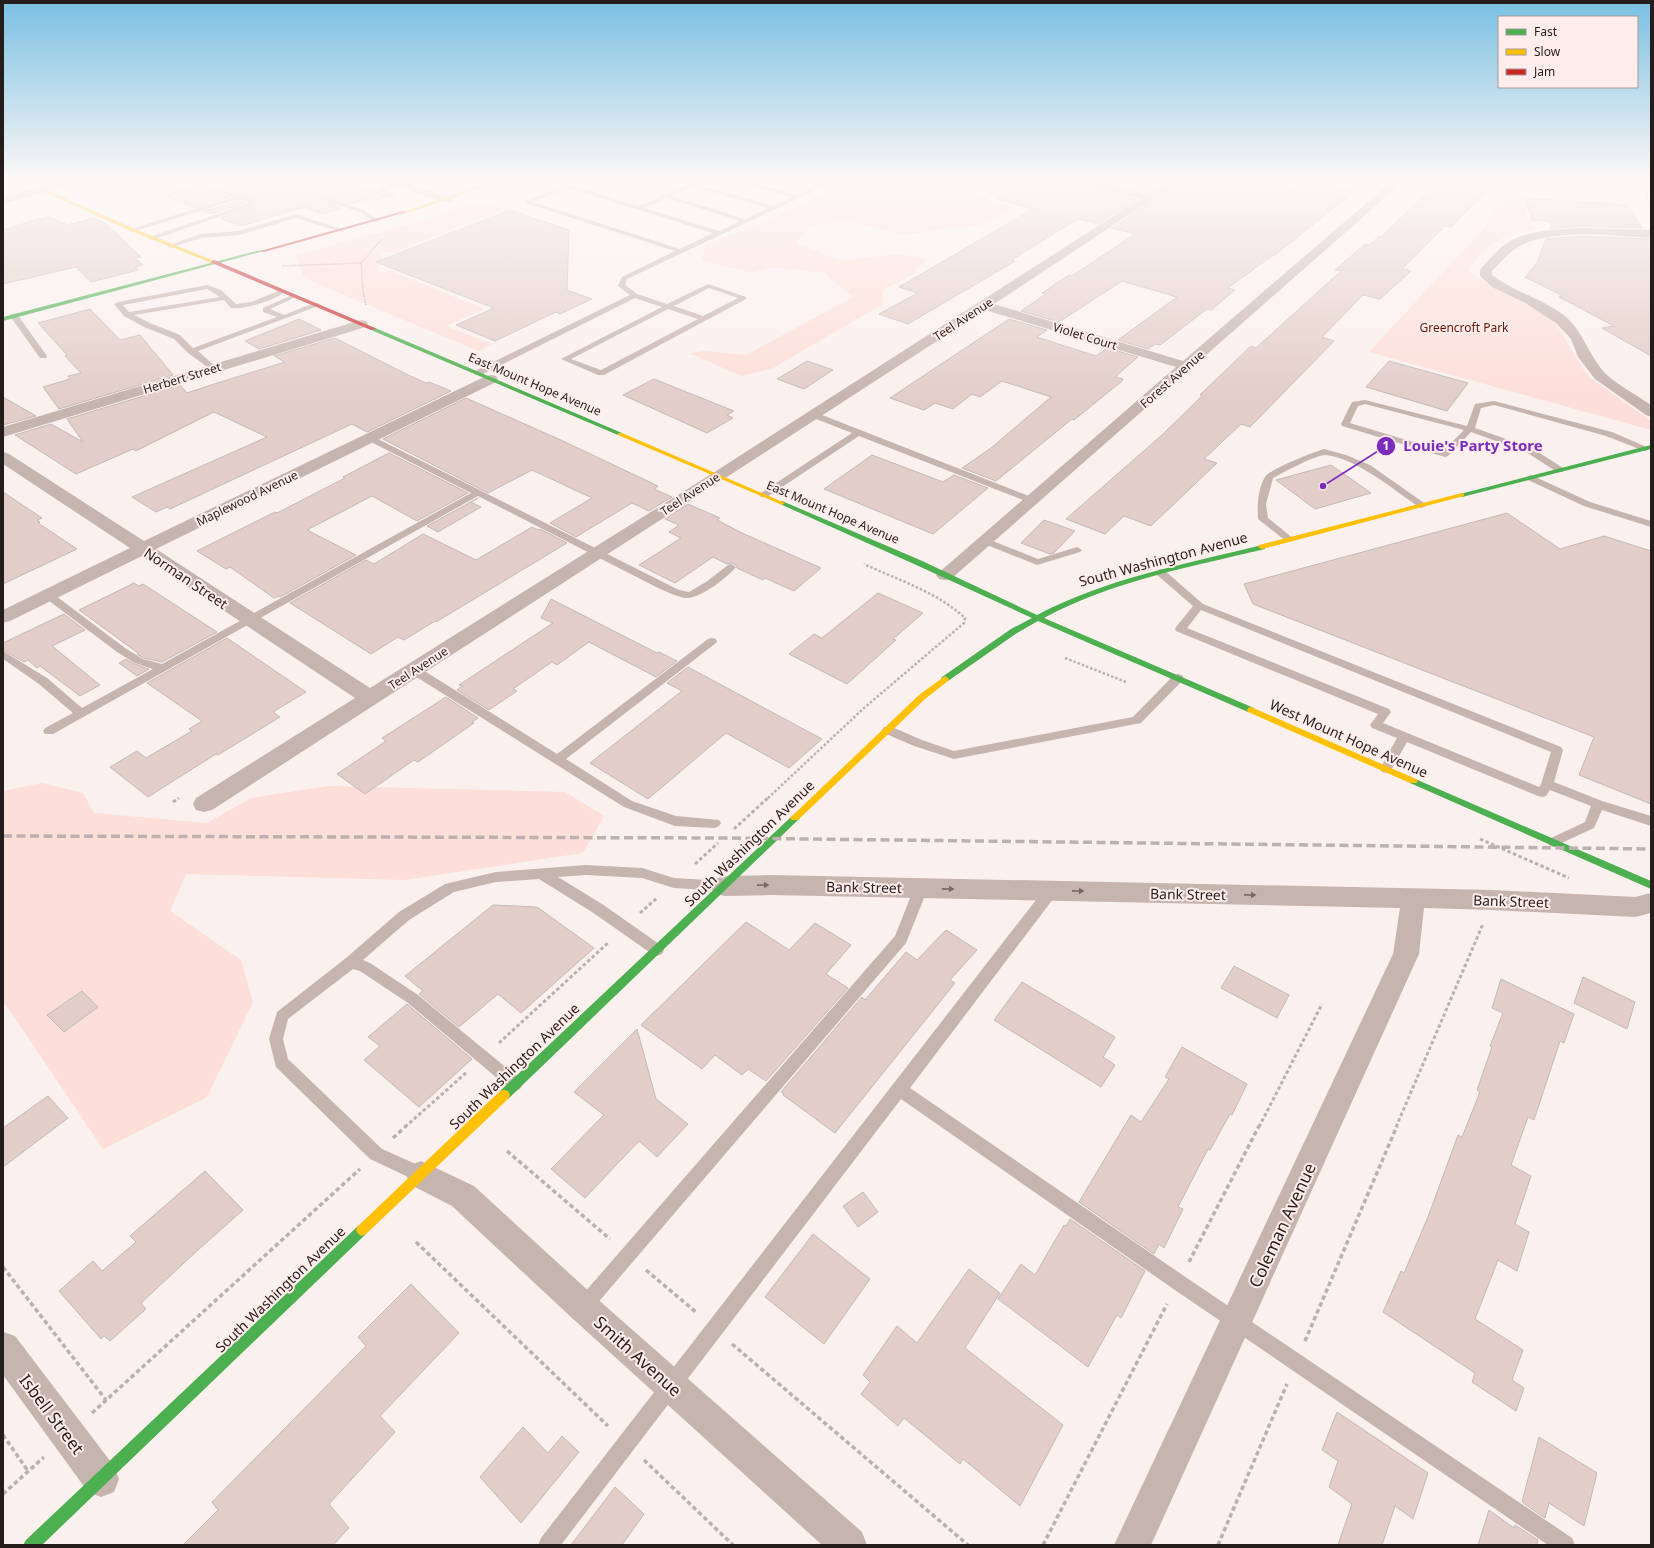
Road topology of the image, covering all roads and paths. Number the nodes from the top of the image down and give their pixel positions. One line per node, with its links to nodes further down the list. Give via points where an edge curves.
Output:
1 (189, 253): 8 (street, East Mount Hope Avenue)
2 (253, 253): 8 (street)
3 (371, 253): 9 (path)
4 (675, 253): 13 (lane, via 624,278 620,286)
5 (1064, 253): 19 (street, Teel Avenue)
6 (1316, 253): 30 (street, Forest Avenue)
7 (1503, 253): 33 (street, via 1486,270 1486,276 1561,320 1577,338 1585,357 1600,376)
8 (215, 263): 11 (street, East Mount Hope Avenue); 12 (street)
9 (361, 264): 10 (path); 21 (path, via 363,291)
10 (276, 266)
11 (283, 291): 14 (street, East Mount Hope Avenue); 16 (lane, via 238,307)
12 (106, 293): 17 (lane); 23 (street)
13 (635, 295): 20 (lane); 32 (lane)
14 (294, 296): 18 (street, East Mount Hope Avenue); 24 (lane, via 266,310)
15 (189, 297): 16 (lane); 16 (lane, via 207,287 213,288); 17 (lane, via 167,296); 22 (lane, via 170,306)
16 (226, 298)
17 (118, 304): 22 (lane)
18 (317, 305): 24 (lane); 27 (street, East Mount Hope Avenue)
19 (984, 305): 30 (street, Violet Court); 34 (street, Teel Avenue)
20 (669, 306): 26 (lane); 26 (lane, via 708,286 744,298); 26 (lane, via 565,359 601,373)
21 (368, 310)
22 (127, 314): 28 (lane, via 177,337)
23 (14, 316): 25 (street); 29 (lane)
24 (283, 317): 28 (lane)
25 (3, 319)
26 (704, 319)
27 (362, 324): 31 (street, Herbert Street); 32 (street, East Mount Hope Avenue)
28 (191, 351): 31 (lane)
29 (44, 356)
30 (1186, 366): 46 (street, Forest Avenue)
31 (213, 369): 36 (street, Herbert Street)
32 (485, 376): 38 (street, Maplewood Avenue); 42 (street, East Mount Hope Avenue)
33 (1651, 412)
34 (814, 415): 37 (lane); 42 (street, Teel Avenue)
35 (1470, 429): 35 (lane, via 1365,402 1355,404 1345,424 1445,454); 39 (lane, via 1478,406 1494,403); 41 (lane, via 1529,450)
36 (3, 432)
37 (859, 432): 45 (lane); 46 (lane)
38 (370, 438): 44 (lane); 51 (street, Maplewood Avenue)
39 (1648, 447): 41 (street, South Washington Avenue)
40 (3, 457): 51 (street, Norman Street)
41 (1560, 470): 43 (street, South Washington Avenue)
42 (719, 476): 45 (street, East Mount Hope Avenue); 53 (street, Teel Avenue)
43 (1531, 478): 47 (street, South Washington Avenue); 48 (lane, via 1587,504)
44 (477, 493): 53 (lane); 62 (lane)
45 (764, 496): 57 (street, East Mount Hope Avenue, via 855,534)
46 (1031, 500): 50 (street, Forest Avenue)
47 (1422, 505): 49 (street, South Washington Avenue); 49 (lane, via 1367,467 1324,452 1269,477 1261,504 1263,519)
48 (1651, 524)
49 (1289, 539): 56 (street, South Washington Avenue)
50 (984, 541): 52 (lane, via 1037,562); 57 (street, Forest Avenue)
51 (143, 549): 58 (street, Maplewood Avenue); 62 (street, Norman Street)
52 (1077, 550)
53 (598, 553): 55 (lane, via 687,595 696,593); 66 (street, Teel Avenue)
54 (861, 563): 80 (path, via 953,607 965,618 964,623 864,708)
55 (731, 567)
56 (1160, 572): 59 (lane); 61 (street, South Washington Avenue, via 1086,594)
57 (945, 576): 61 (street, East Mount Hope Avenue)
58 (48, 595): 60 (street, Maplewood Avenue); 65 (lane, via 121,650 139,661)
59 (1199, 606): 72 (lane, via 1180,628 1385,712 1376,725); 75 (lane, via 1557,750)
60 (3, 616)
61 (1036, 617): 67 (street, West Mount Hope Avenue); 71 (street, South Washington Avenue, via 1006,634 958,669)
62 (250, 620): 65 (lane); 68 (street, Norman Street)
63 (712, 641): 73 (lane)
64 (3, 654): 69 (lane, via 43,681)
65 (163, 668): 69 (lane)
66 (414, 670): 68 (street, Teel Avenue); 73 (lane)
67 (1178, 678): 71 (lane, via 1137,720 954,755); 74 (street, West Mount Hope Avenue)
68 (370, 698): 76 (street, Teel Avenue)
69 (80, 713): 70 (lane)
70 (48, 730)
71 (888, 730): 86 (street, South Washington Avenue)
72 (1404, 736): 74 (lane); 75 (lane, via 1542,793)
73 (557, 760): 79 (lane, via 628,804 675,821)
74 (1386, 769): 82 (street, West Mount Hope Avenue)
75 (1547, 784): 77 (lane)
76 (204, 804)
77 (1598, 804): 78 (lane); 82 (lane, via 1590,825)
78 (1651, 821)
79 (715, 823)
80 (729, 833)
81 (724, 838): 84 (path)
82 (1553, 842): 85 (street, West Mount Hope Avenue)
83 (540, 873): 84 (lane, via 586,870 642,873); 92 (lane); 94 (lane, via 496,877 450,888 404,916)
84 (674, 883): 86 (lane); 92 (path)
85 (1651, 885)
86 (724, 886): 87 (street, Bank Street, one-way to 87); 93 (street, South Washington Avenue)
87 (921, 888): 88 (street, Bank Street, one-way to 88); 102 (lane, via 901,939)
88 (1051, 891): 89 (street, Bank Street, one-way to 89); 97 (lane)
89 (1413, 899): 90 (street, Bank Street); 105 (street, Coleman Avenue, via 1406,954)
90 (1493, 900): 91 (street, Bank Street, via 1635,907); 108 (path)
91 (1651, 903)
92 (625, 928): 93 (lane); 95 (path)
93 (657, 950): 96 (street, South Washington Avenue)
94 (351, 962): 95 (lane, via 365,967 414,999); 99 (lane, via 282,1016 276,1039 281,1062)
95 (483, 1057): 96 (lane); 99 (path)
96 (515, 1084): 100 (street, South Washington Avenue)
97 (899, 1089): 105 (lane); 106 (lane)
98 (507, 1151): 102 (path)
99 (376, 1154): 100 (lane); 110 (path)
100 (421, 1175): 104 (street, Smith Avenue, via 463,1196); 115 (street, South Washington Avenue)
101 (416, 1242): 113 (path)
102 (628, 1255): 104 (lane); 106 (path)
103 (3, 1267): 110 (path)
104 (583, 1307): 109 (street, Smith Avenue)
105 (1237, 1322): 108 (lane); 122 (street, Coleman Avenue)
106 (716, 1330): 109 (lane); 121 (path)
107 (3, 1348): 112 (street, Isbell Street)
108 (1296, 1362): 123 (path); 124 (lane)
109 (672, 1386): 113 (lane); 120 (street, Smith Avenue)
110 (106, 1400): 112 (path)
111 (3, 1435): 114 (path)
112 (68, 1435): 114 (path); 115 (street, Isbell Street)
113 (627, 1444): 118 (lane); 119 (path)
114 (28, 1471): 116 (path)
115 (101, 1479): 117 (street, South Washington Avenue)
116 (3, 1494)
117 (31, 1545)
118 (548, 1545)
119 (733, 1545)
120 (850, 1545)
121 (968, 1545)
122 (1132, 1545)
123 (1218, 1545)
124 (1565, 1545)

